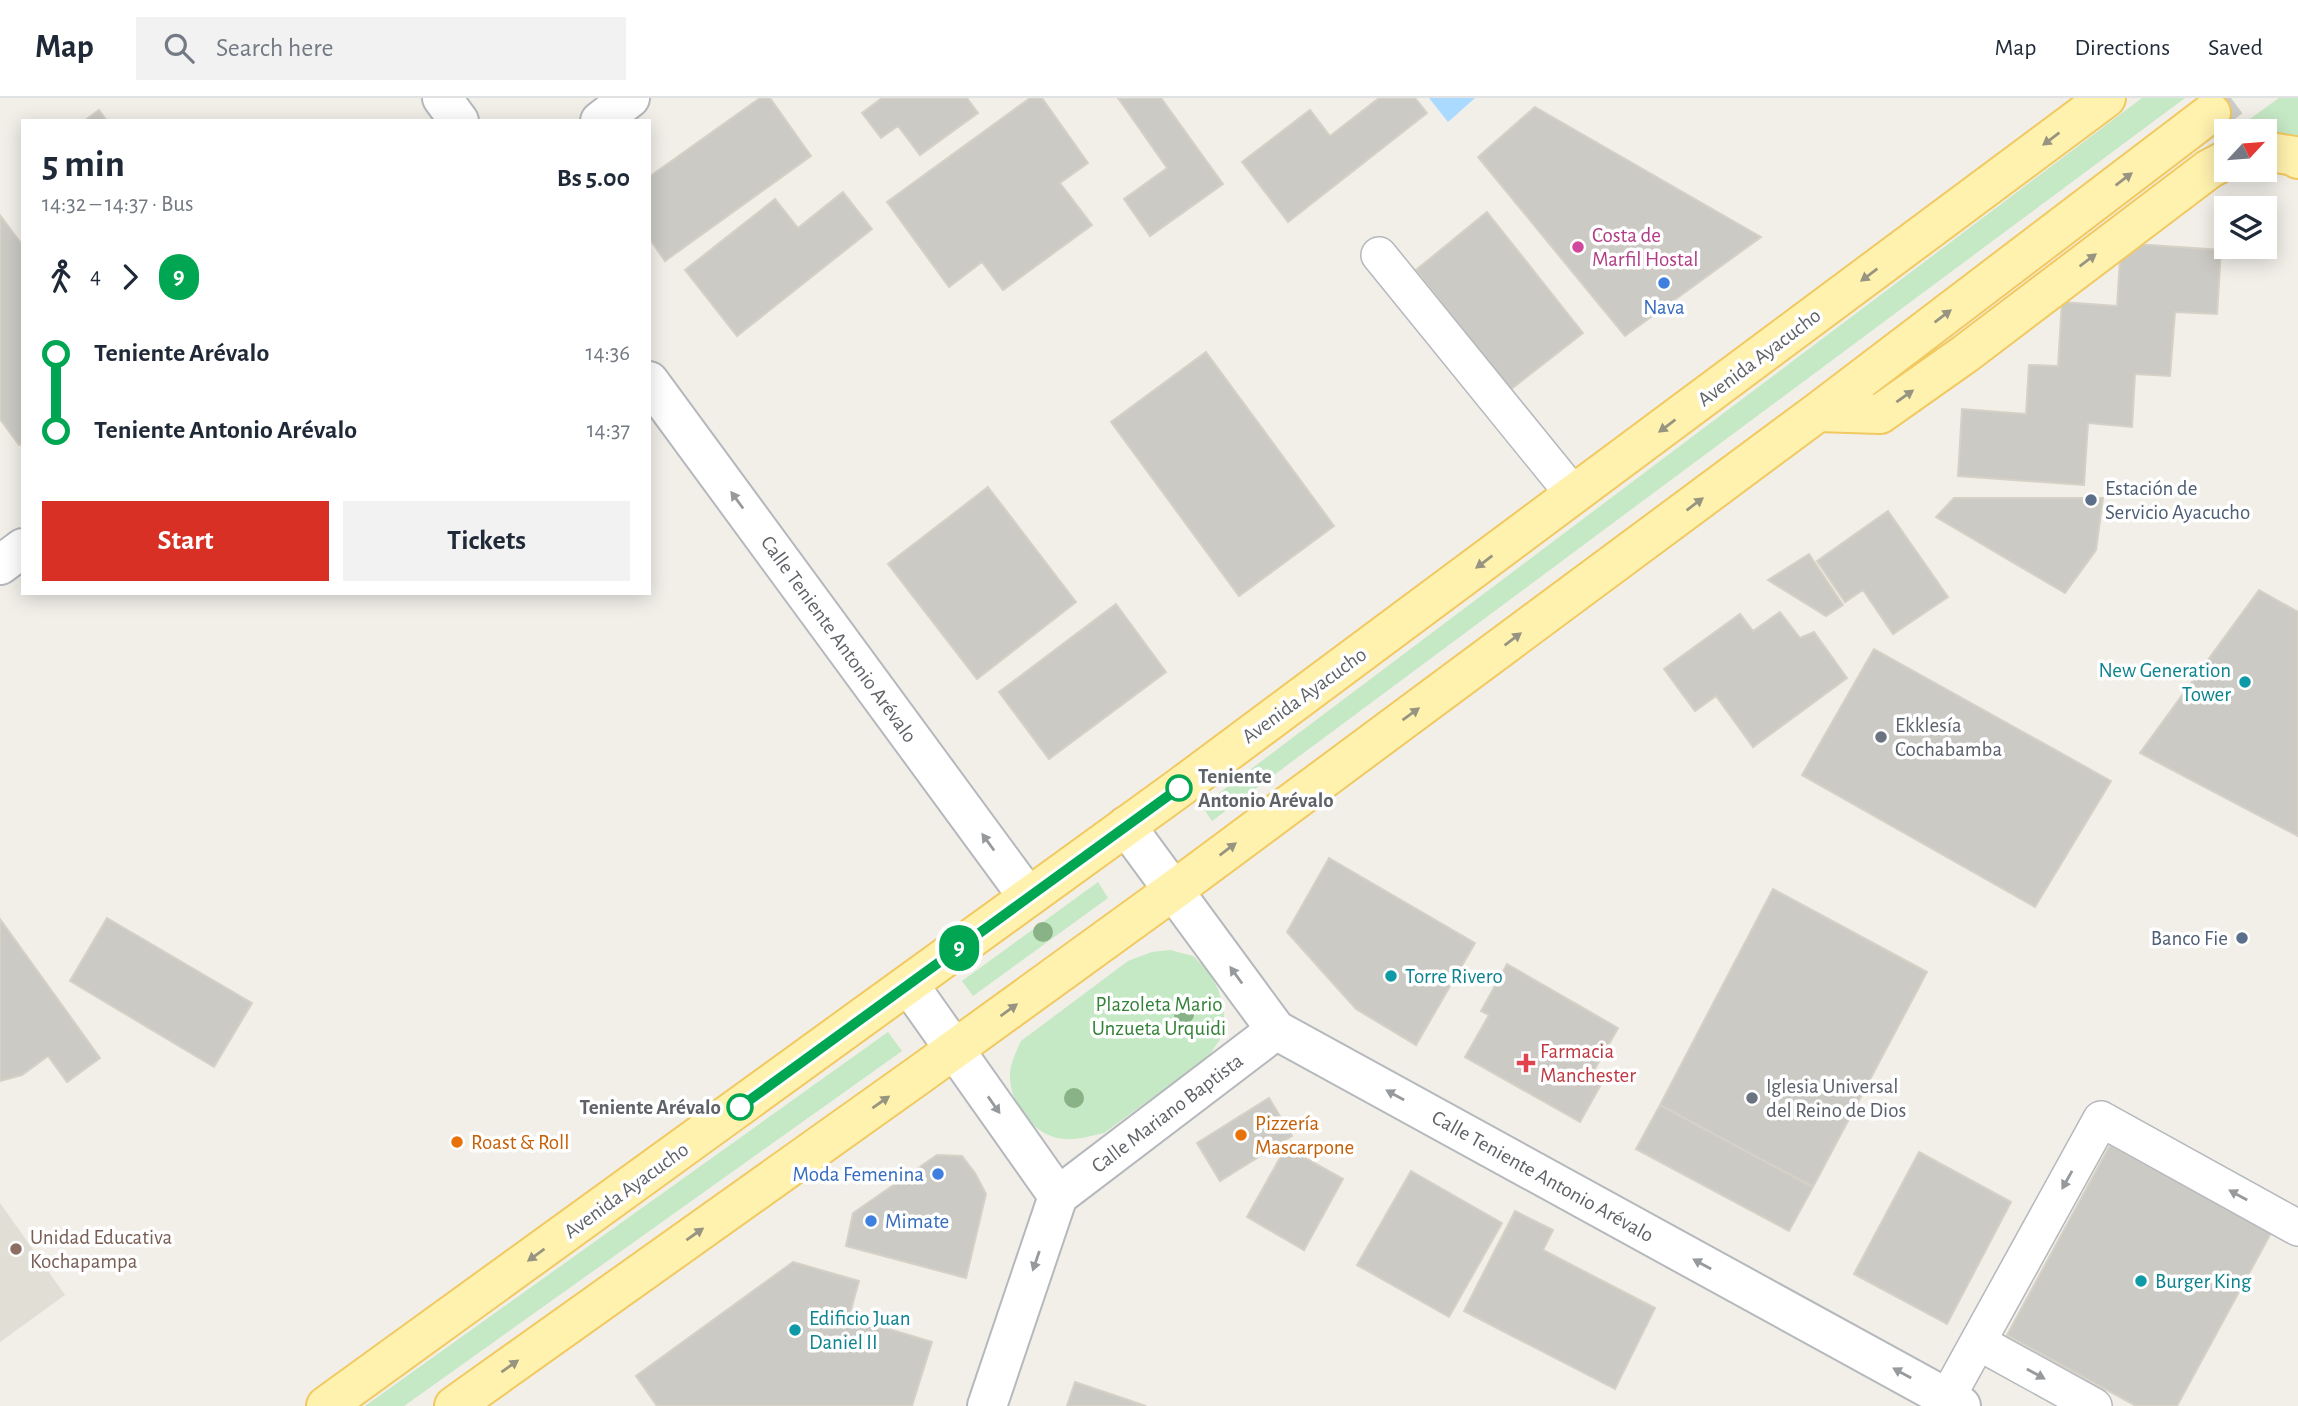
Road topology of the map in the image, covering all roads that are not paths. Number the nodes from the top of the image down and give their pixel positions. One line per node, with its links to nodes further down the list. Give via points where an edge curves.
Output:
1 (442, 98): 5 (street)
2 (629, 98): 6 (street)
3 (2106, 98): 13 (main road, Avenida Ayacucho, one-way to 13)
4 (2211, 113): 12 (main road, one-way to 4)
5 (457, 119)
6 (603, 119)
7 (2277, 152): 8 (main road)
8 (2298, 159)
9 (2214, 166): 12 (main road, one-way to 9, via 1880,414)
10 (1379, 255): 13 (lane)
11 (651, 384): 18 (street, Calle Teniente Antonio Arévalo, one-way to 11)
12 (1818, 412): 17 (main road, one-way to 12)
13 (1574, 495): 16 (main road, Avenida Ayacucho, one-way to 16)
14 (21, 549): 15 (street)
15 (0, 565)
16 (1126, 826): 17 (street, Calle Teniente Antonio Arévalo); 18 (main road, Avenida Ayacucho)
17 (1174, 890): 20 (street, Calle Teniente Antonio Arévalo, one-way to 17); 21 (main road, one-way to 17)
18 (1028, 897): 19 (main road, Avenida Ayacucho)
19 (909, 985): 21 (street); 26 (main road, Avenida Ayacucho, one-way to 26)
20 (1276, 1030): 22 (street, Calle Mariano Baptista); 25 (street, Calle Teniente Antonio Arévalo, one-way to 20)
21 (954, 1050): 22 (street, one-way to 22); 27 (main road, one-way to 21)
22 (1058, 1196): 28 (street, one-way to 28)
23 (2298, 1228): 24 (lane, one-way to 24, via 2101,1119)
24 (1978, 1342): 25 (lane); 29 (lane, one-way to 29)
25 (1954, 1402)
26 (331, 1405)
27 (454, 1406)
28 (987, 1406)
29 (2094, 1406)

